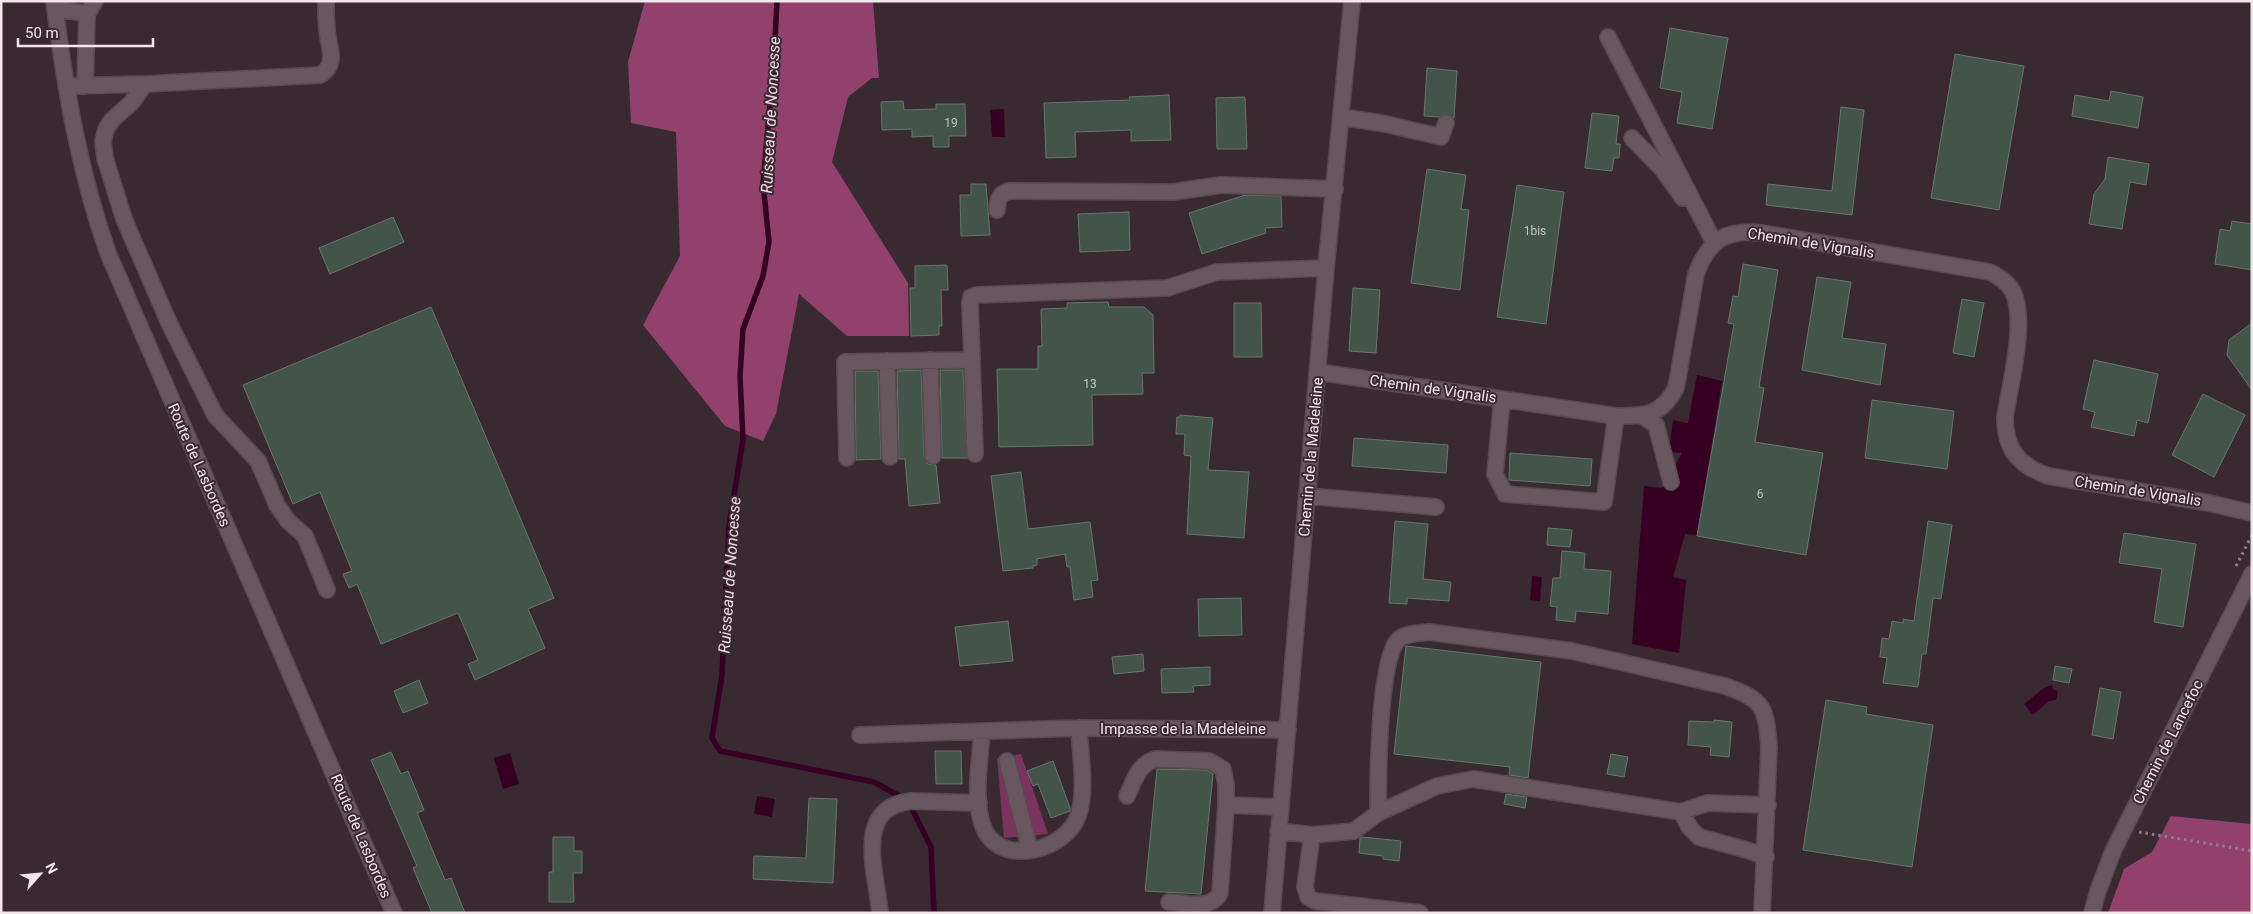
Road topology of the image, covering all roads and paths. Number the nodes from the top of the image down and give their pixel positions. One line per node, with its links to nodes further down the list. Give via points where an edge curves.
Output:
1 (326, 1): 6 (street, via 332,57 326,71 320,75)
2 (1352, 1): 9 (street, Chemin de la Madeleine)
3 (55, 5): 4 (street); 7 (street, Route de Lasbordes)
4 (91, 7): 8 (street)
5 (1608, 37): 14 (street)
6 (146, 84): 8 (street); 32 (street, via 112,120 103,142 124,219 170,325 215,415 258,461 277,505 304,536)
7 (66, 86): 8 (street); 52 (street, Route de Lasbordes, via 83,172 108,253)
8 (85, 86)
9 (1342, 116): 10 (street, via 1442,137); 12 (street, Chemin de la Madeleine)
10 (1446, 123)
11 (1632, 138): 14 (street, via 1663,170)
12 (1335, 189): 13 (street, via 1221,185 1173,192 1009,191 998,198); 15 (street, Chemin de la Madeleine)
13 (997, 210)
14 (1714, 242): 22 (street, Chemin de Vignalis, via 1703,256 1696,274 1676,388 1657,411); 30 (street, Chemin de Vignalis, via 1740,232 1757,232 1990,272 2012,291 2018,307 2020,324 2005,433 2020,461 2031,470 2048,476)
15 (1326, 268): 17 (street, via 1217,272 1167,288 977,294 971,297 970,303); 19 (street, Chemin de la Madeleine)
16 (930, 360): 17 (street); 18 (street); 24 (street)
17 (972, 360): 23 (street)
18 (887, 361): 25 (street); 26 (street, via 845,362)
19 (1318, 372): 20 (street, Chemin de Vignalis); 28 (street, Chemin de la Madeleine)
20 (1502, 398): 21 (street, Chemin de Vignalis); 21 (street, via 1495,474 1505,494 1604,502)
21 (1616, 416): 22 (street, Chemin de Vignalis)
22 (1642, 416): 27 (street, via 1656,425)
23 (975, 454)
24 (933, 456)
25 (890, 457)
26 (847, 458)
27 (1671, 482)
28 (1308, 496): 29 (street); 34 (street, Chemin de la Madeleine)
29 (1436, 507)
30 (2252, 513)
31 (2252, 574): 45 (street, Chemin de Lancefoc)
32 (327, 590)
33 (1079, 728): 34 (street, Impasse de la Madeleine); 35 (street, Impasse de la Madeleine); 48 (street, Impasse de la Madeleine, via 1079,815 1061,838)
34 (1288, 730): 42 (street, Chemin de la Madeleine)
35 (982, 732): 36 (street, Impasse de la Madeleine); 39 (street, Impasse de la Madeleine)
36 (860, 735)
37 (1007, 761): 48 (street)
38 (1127, 796): 40 (street, via 1138,772 1149,760 1209,761 1223,769)
39 (979, 803): 48 (street, Impasse de la Madeleine, via 986,832 999,846 1018,851); 53 (street, via 911,800 885,811 877,821 872,843)
40 (1226, 805): 42 (street); 51 (street, via 1218,899 1208,904)
41 (1768, 806): 43 (street, via 1707,803); 44 (street, via 1768,724 1761,704 1744,692 1572,651 1429,632 1399,639 1392,649 1378,755); 50 (street)
42 (1280, 807): 46 (street, Chemin de la Madeleine)
43 (1681, 812): 44 (street, via 1473,779 1437,786); 50 (street, via 1699,837)
44 (1378, 813): 47 (street, via 1354,831)
45 (2124, 830): 49 (path); 57 (street, Chemin de Lancefoc, via 2105,870)
46 (1278, 831): 47 (street); 54 (street, Chemin de la Madeleine)
47 (1312, 835): 55 (street, via 1305,887 1308,896 1315,901)
48 (1030, 850)
49 (2252, 851)
50 (1766, 857): 56 (street)
51 (1169, 902)
52 (394, 913)
53 (880, 913)
54 (1272, 913)
55 (1420, 913)
56 (1762, 913)
57 (2092, 913)

